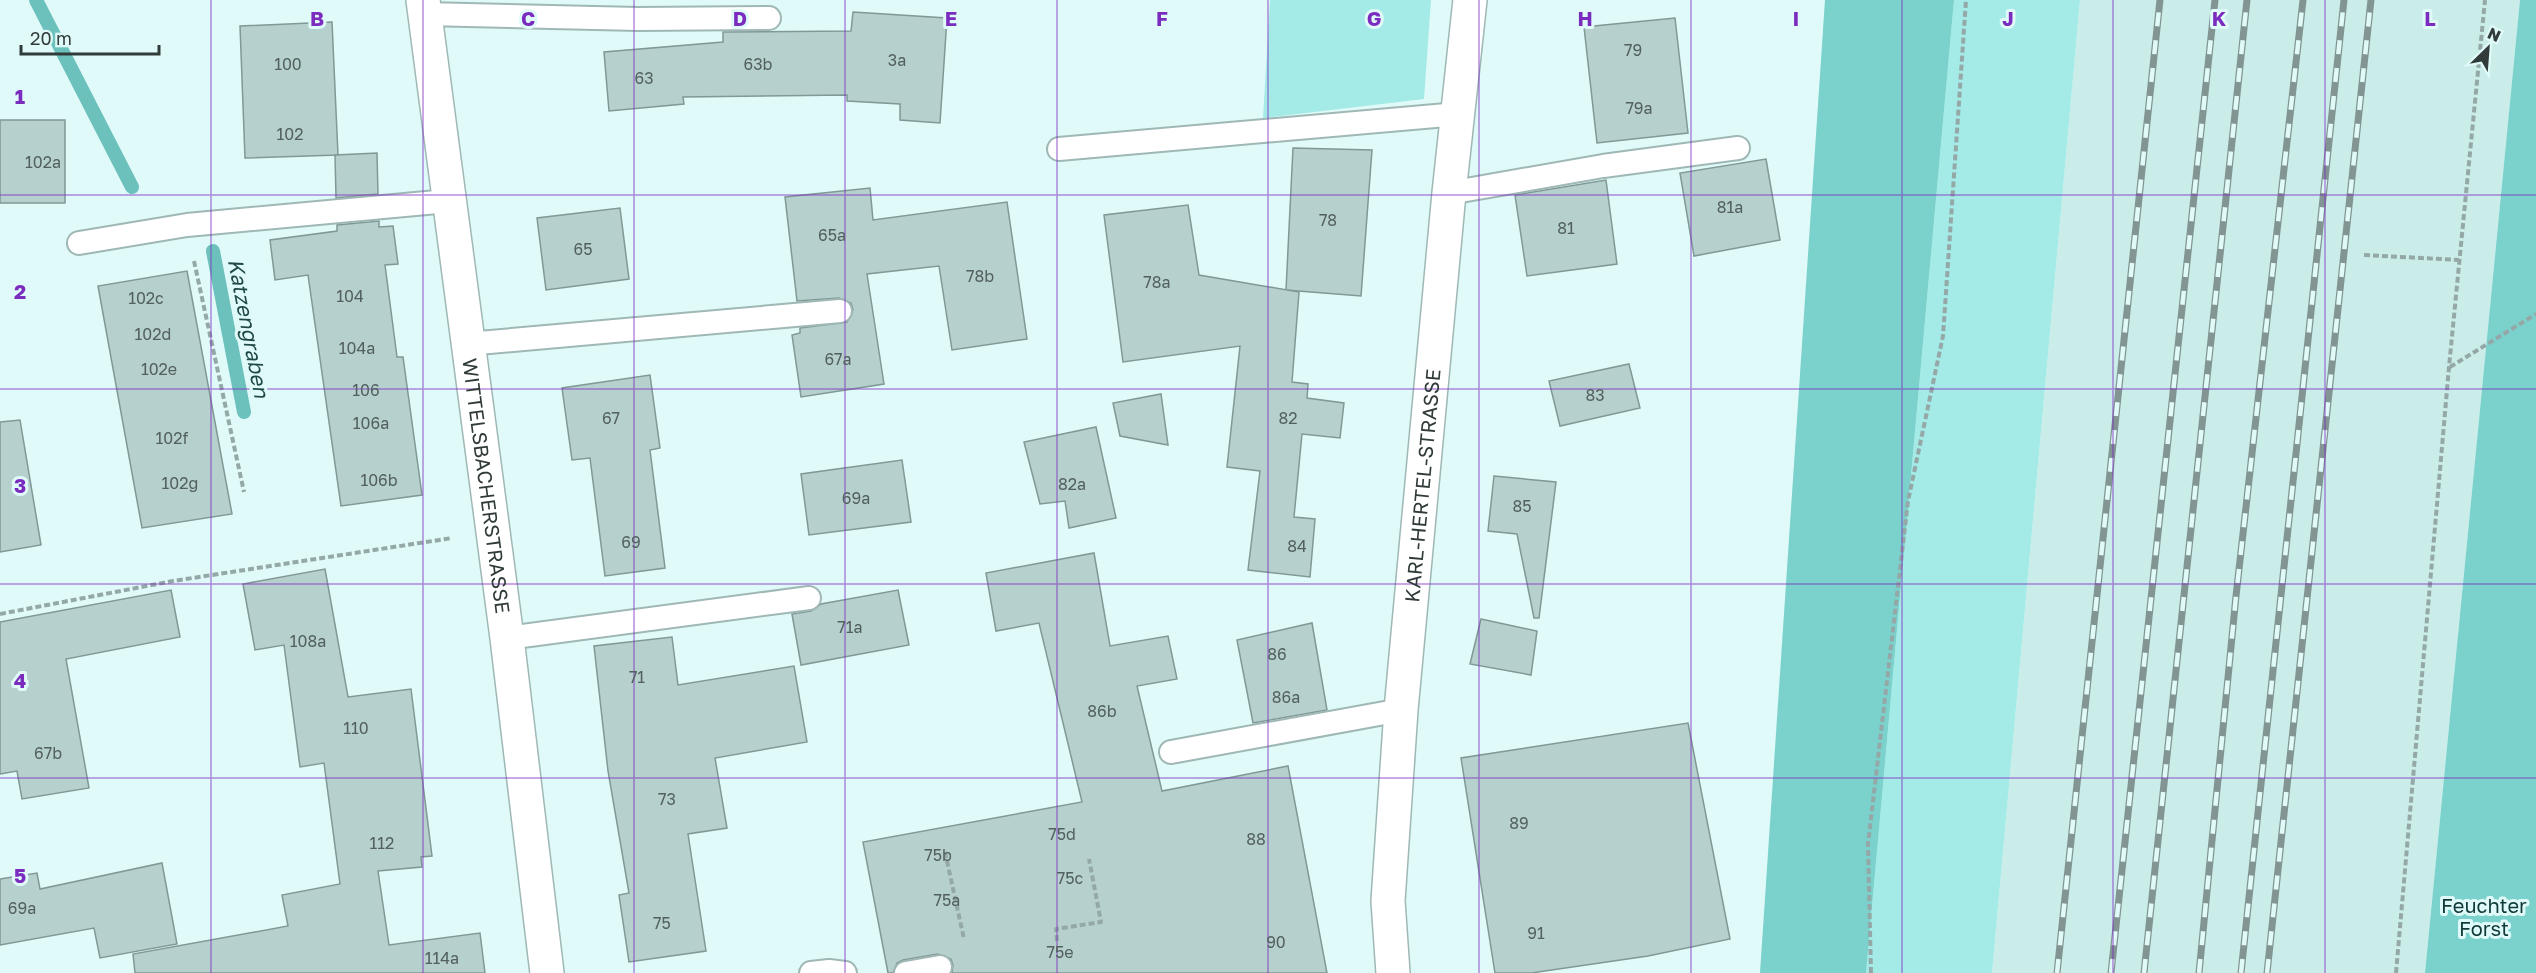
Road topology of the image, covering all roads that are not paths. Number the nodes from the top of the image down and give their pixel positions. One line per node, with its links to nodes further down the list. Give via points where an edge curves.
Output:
1 (1470, 0): 4 (street, KARL-HERTEL-STRASSE)
2 (423, 7): 3 (lane, via 638,19); 8 (street, WITTELSBACHERSTRASSE)
3 (769, 18)
4 (1458, 114): 6 (lane); 7 (street, KARL-HERTEL-STRASSE)
5 (1738, 148): 7 (lane)
6 (1059, 149)
7 (1449, 193): 14 (street, KARL-HERTEL-STRASSE)
8 (448, 201): 9 (lane, via 187,225); 11 (street, WITTELSBACHERSTRASSE)
9 (79, 243)
10 (840, 311): 11 (lane)
11 (467, 344): 13 (street, WITTELSBACHERSTRASSE)
12 (809, 598): 13 (lane)
13 (507, 638): 17 (street, WITTELSBACHERSTRASSE)
14 (1401, 710): 15 (lane); 21 (street, KARL-HERTEL-STRASSE, via 1388,901)
15 (1171, 752)
16 (940, 966): 20 (lane)
17 (547, 973)
18 (811, 973): 19 (lane)
19 (845, 973)
20 (906, 973)
21 (1393, 973)

